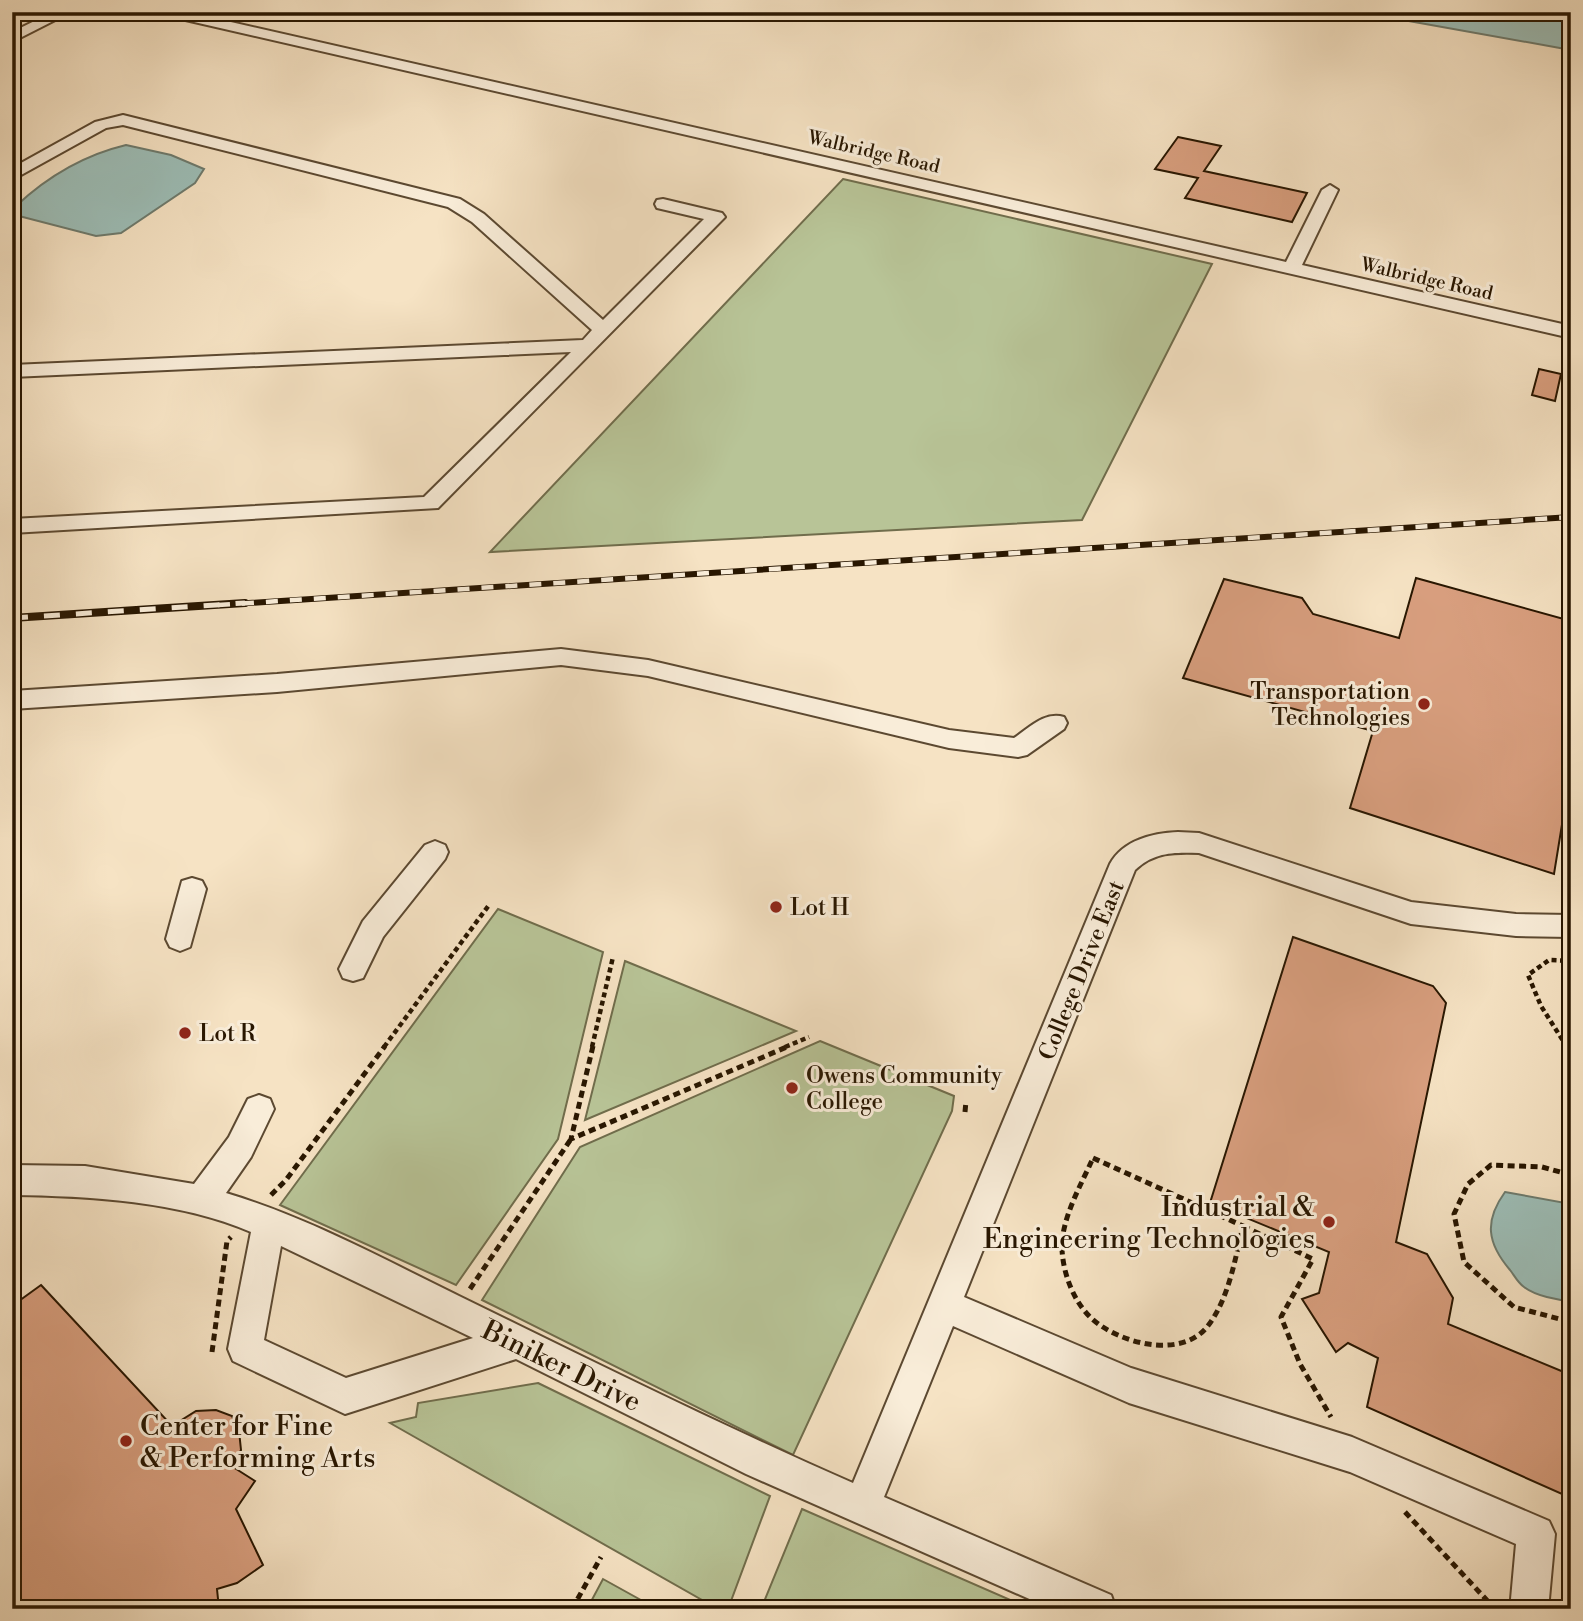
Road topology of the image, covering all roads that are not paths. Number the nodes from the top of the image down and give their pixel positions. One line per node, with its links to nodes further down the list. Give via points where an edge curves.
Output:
1 (64, 12): 3 (street)
2 (168, 12): 7 (street, Walbridge Road)
3 (12, 38)
4 (12, 175): 9 (lane, via 101,125 123,120 454,203 478,218)
5 (1330, 190): 7 (street)
6 (663, 204): 9 (street, via 716,217)
7 (1292, 268): 8 (street, Walbridge Road)
8 (1571, 332)
9 (596, 337): 10 (street); 11 (street, via 430,503)
10 (12, 371)
11 (12, 527)
12 (12, 700): 13 (street, via 561,657 648,668 976,743 1018,748)
13 (1055, 723)
14 (435, 852): 18 (street, via 373,929)
15 (192, 889): 17 (street)
16 (1571, 926): 23 (street, College Drive East, via 1411,913 1199,843 1176,842 1135,852 1124,864)
17 (180, 939)
18 (353, 969)
19 (259, 1109): 21 (street, via 240,1147)
20 (12, 1180): 21 (street, Biniker Drive, via 85,1181)
21 (201, 1200): 22 (street, Biniker Drive)
22 (260, 1221): 24 (street, Biniker Drive); 24 (street, via 245,1349 345,1396)
23 (944, 1305): 25 (street, College Drive East); 26 (street, via 1129,1385 1352,1455 1536,1534)
24 (516, 1342): 25 (street, Biniker Drive)
25 (862, 1506): 27 (street, Biniker Drive)
26 (1530, 1600)
27 (1097, 1609)

